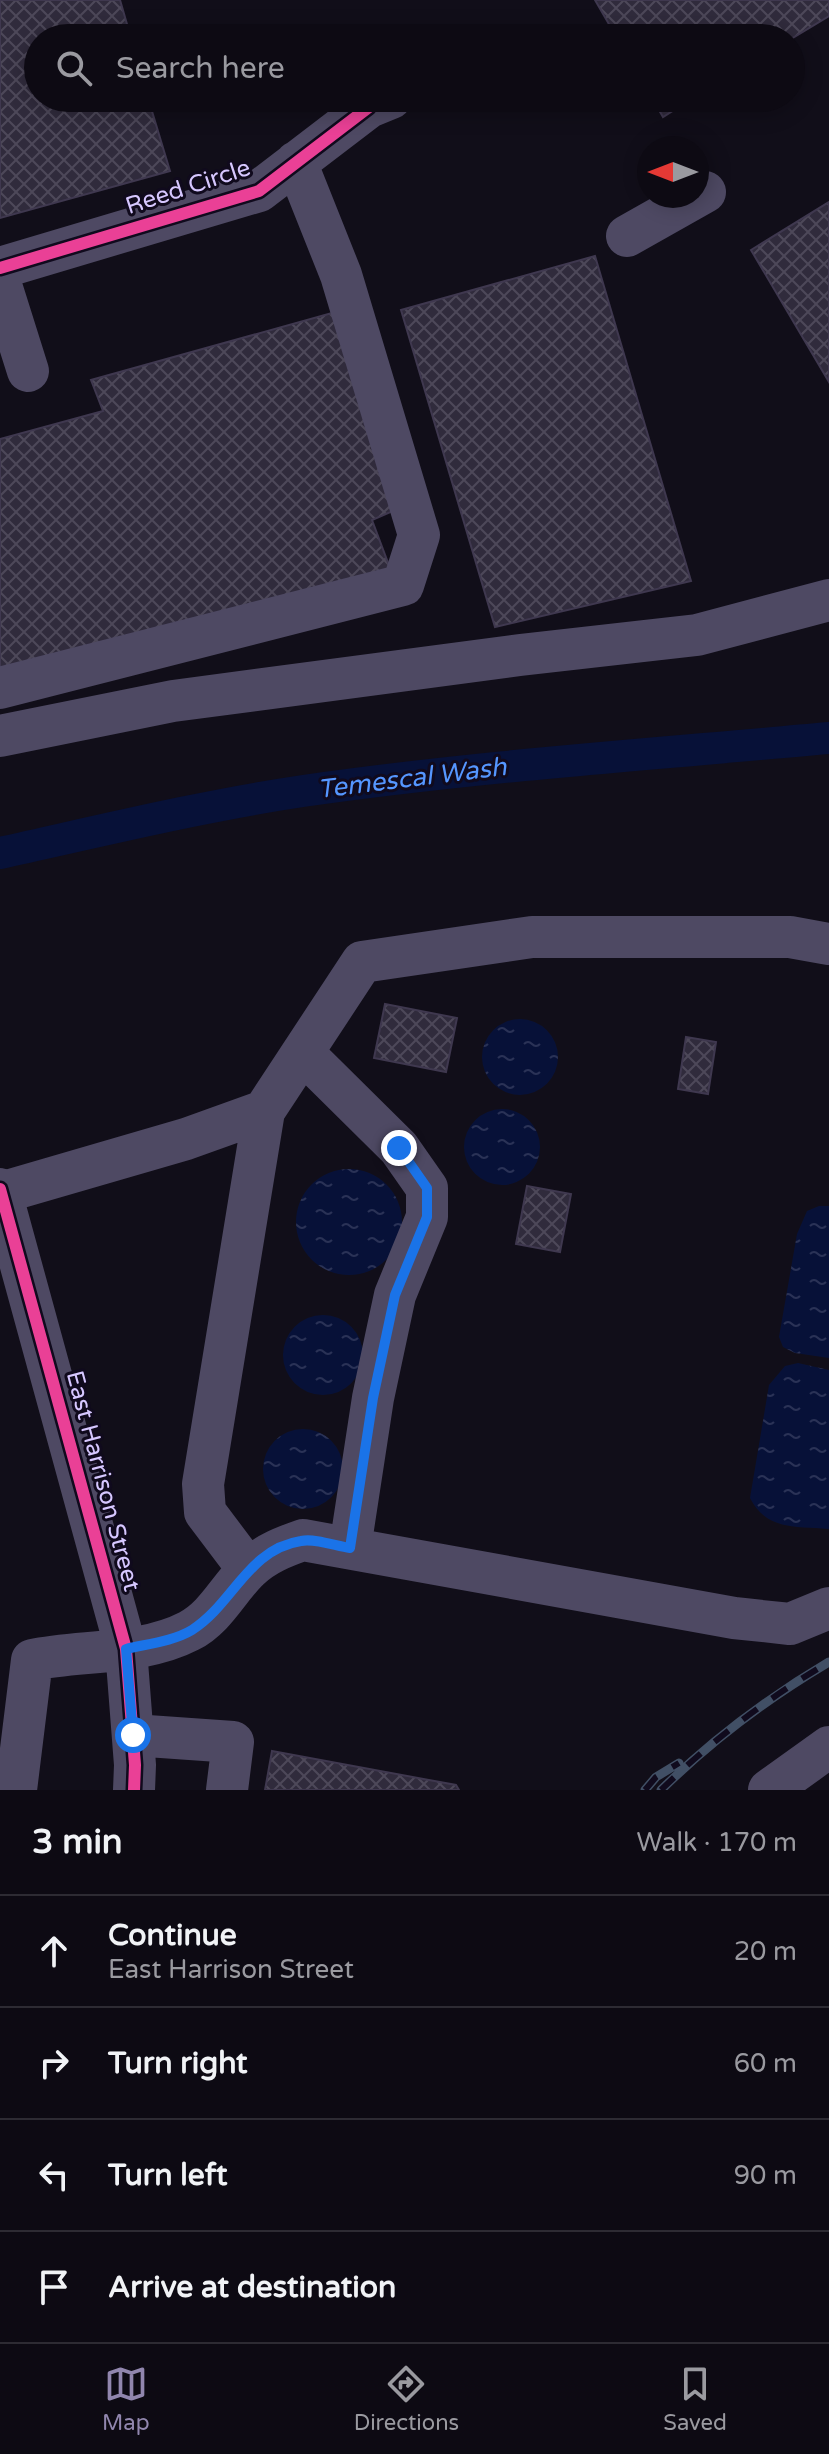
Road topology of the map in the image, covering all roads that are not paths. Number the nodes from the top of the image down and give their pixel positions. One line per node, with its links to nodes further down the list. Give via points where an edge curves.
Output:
1 (366, 112): 2 (street, Reed Circle)
2 (296, 162): 5 (street, Reed Circle, via 259,191); 9 (street, via 341,275 419,535 403,585)
3 (677, 208): 4 (street)
4 (627, 236)
5 (0, 268)
6 (0, 282): 7 (street)
7 (28, 371)
8 (829, 600): 10 (street, via 697,635 173,701)
9 (0, 688)
10 (0, 736)
11 (829, 944): 12 (street, via 790,937 532,937 362,962)
12 (303, 1053): 13 (street); 15 (street, via 399,1148 427,1188 427,1217 395,1295 379,1369)
13 (264, 1111): 14 (street); 16 (street, via 203,1484 205,1512)
14 (0, 1192): 18 (street, East Harrison Street)
15 (350, 1548): 16 (street, via 303,1540 274,1550); 17 (street, via 734,1618 790,1624)
16 (248, 1569): 18 (street, via 218,1608 190,1631)
17 (829, 1608)
18 (126, 1649): 19 (street); 20 (street, East Harrison Street)
19 (16, 1658): 22 (street)
20 (133, 1735): 23 (street, East Harrison Street); 24 (street, via 233,1742)
21 (829, 1747): 25 (street)
22 (16, 1790)
23 (134, 1790)
24 (227, 1790)
25 (769, 1790)

